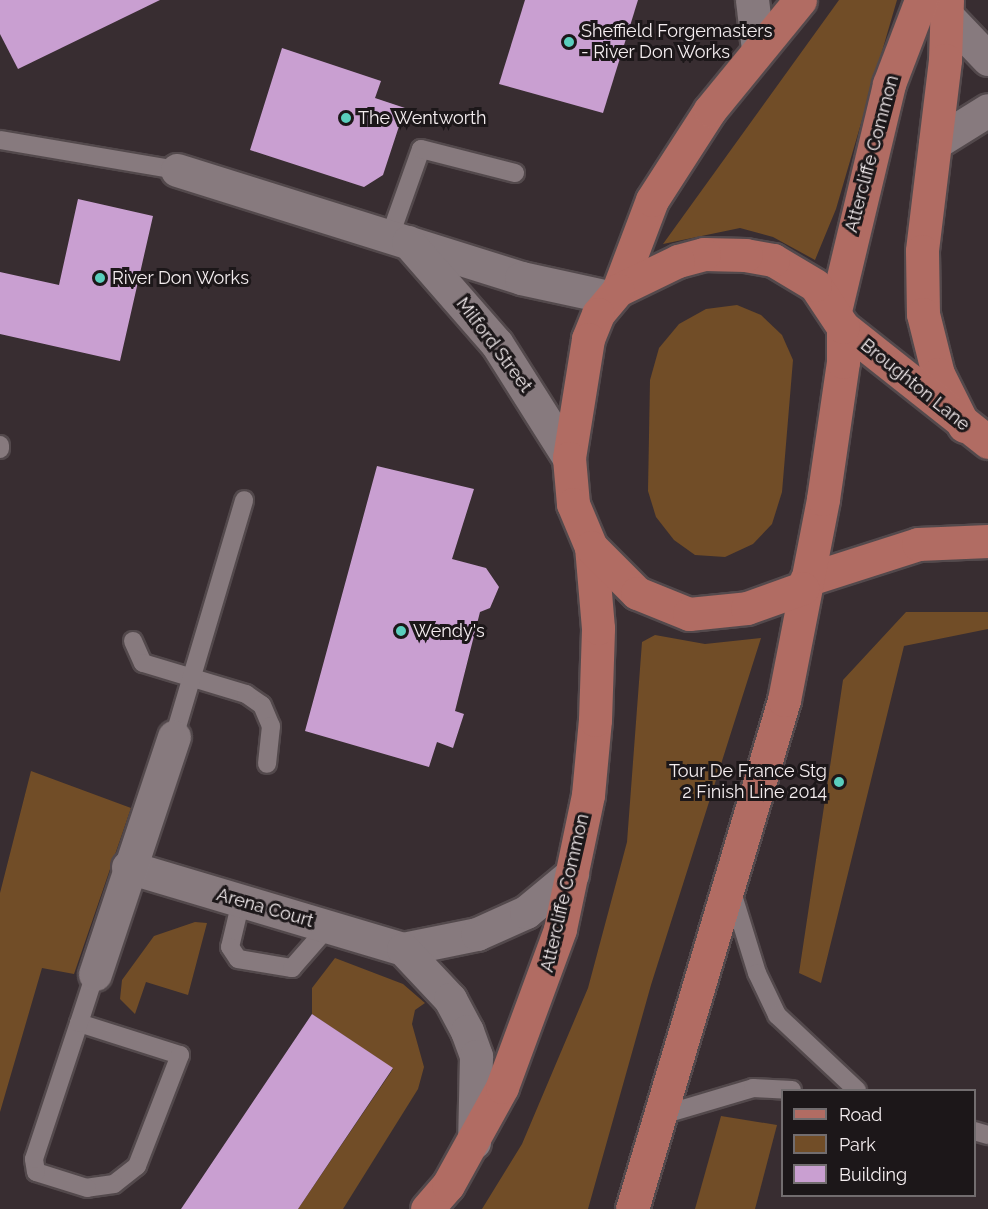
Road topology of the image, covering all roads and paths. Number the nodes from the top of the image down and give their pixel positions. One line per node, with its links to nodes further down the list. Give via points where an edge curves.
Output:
1 (752, 0): 4 (street)
2 (800, 0): 4 (main road)
3 (938, 5): 5 (street); 8 (main road); 13 (main road, Attercliffe Common, via 889,84)
4 (759, 49): 12 (main road, via 710,110 652,200)
5 (988, 59)
6 (988, 110): 8 (street)
7 (0, 140): 9 (lane)
8 (935, 143): 14 (main road, via 922,251 923,314 938,374)
9 (177, 170): 11 (street)
10 (515, 173): 11 (lane, via 421,149)
11 (398, 239): 12 (street, via 521,278); 15 (street, Milford Street, via 514,366)
12 (613, 294): 13 (main road, Broughton Lane, via 678,261 730,253 789,268 814,285); 15 (main road, via 582,363)
13 (839, 319): 14 (main road, Broughton Lane); 19 (main road, Attercliffe Common, via 843,362)
14 (976, 434)
15 (569, 458): 18 (main road, via 573,504)
16 (244, 500): 21 (lane)
17 (988, 541): 19 (main road, via 918,544)
18 (591, 547): 19 (main road, via 637,593 689,614 739,610); 25 (main road, Attercliffe Common, via 598,628 595,720 588,795)
19 (805, 584): 26 (main road, via 784,700)
20 (133, 641): 21 (lane, via 143,663)
21 (190, 681): 22 (lane); 23 (lane, via 246,694 262,705 272,726)
22 (174, 737): 24 (street)
23 (267, 764)
24 (128, 867): 27 (street, Arena Court); 30 (street)
25 (572, 874): 29 (street, Arena Court, via 526,912 477,934); 35 (main road, Attercliffe Common, via 532,1016)
26 (728, 882): 33 (lane, via 757,973 777,1015); 34 (main road)
27 (242, 901): 28 (street, Arena Court); 28 (lane, via 230,947 238,959 292,968)
28 (328, 927): 29 (street, Arena Court)
29 (403, 949): 35 (street, via 450,999 467,1031 476,1056)
30 (95, 974): 31 (lane)
31 (79, 1023): 31 (lane, via 34,1159 36,1172 87,1188 114,1184 137,1166 180,1055)
32 (781, 1089): 34 (lane, via 753,1088)
33 (856, 1089)
34 (659, 1116): 37 (main road)
35 (474, 1142): 36 (main road, Attercliffe Common)
36 (427, 1209)
37 (632, 1209)

